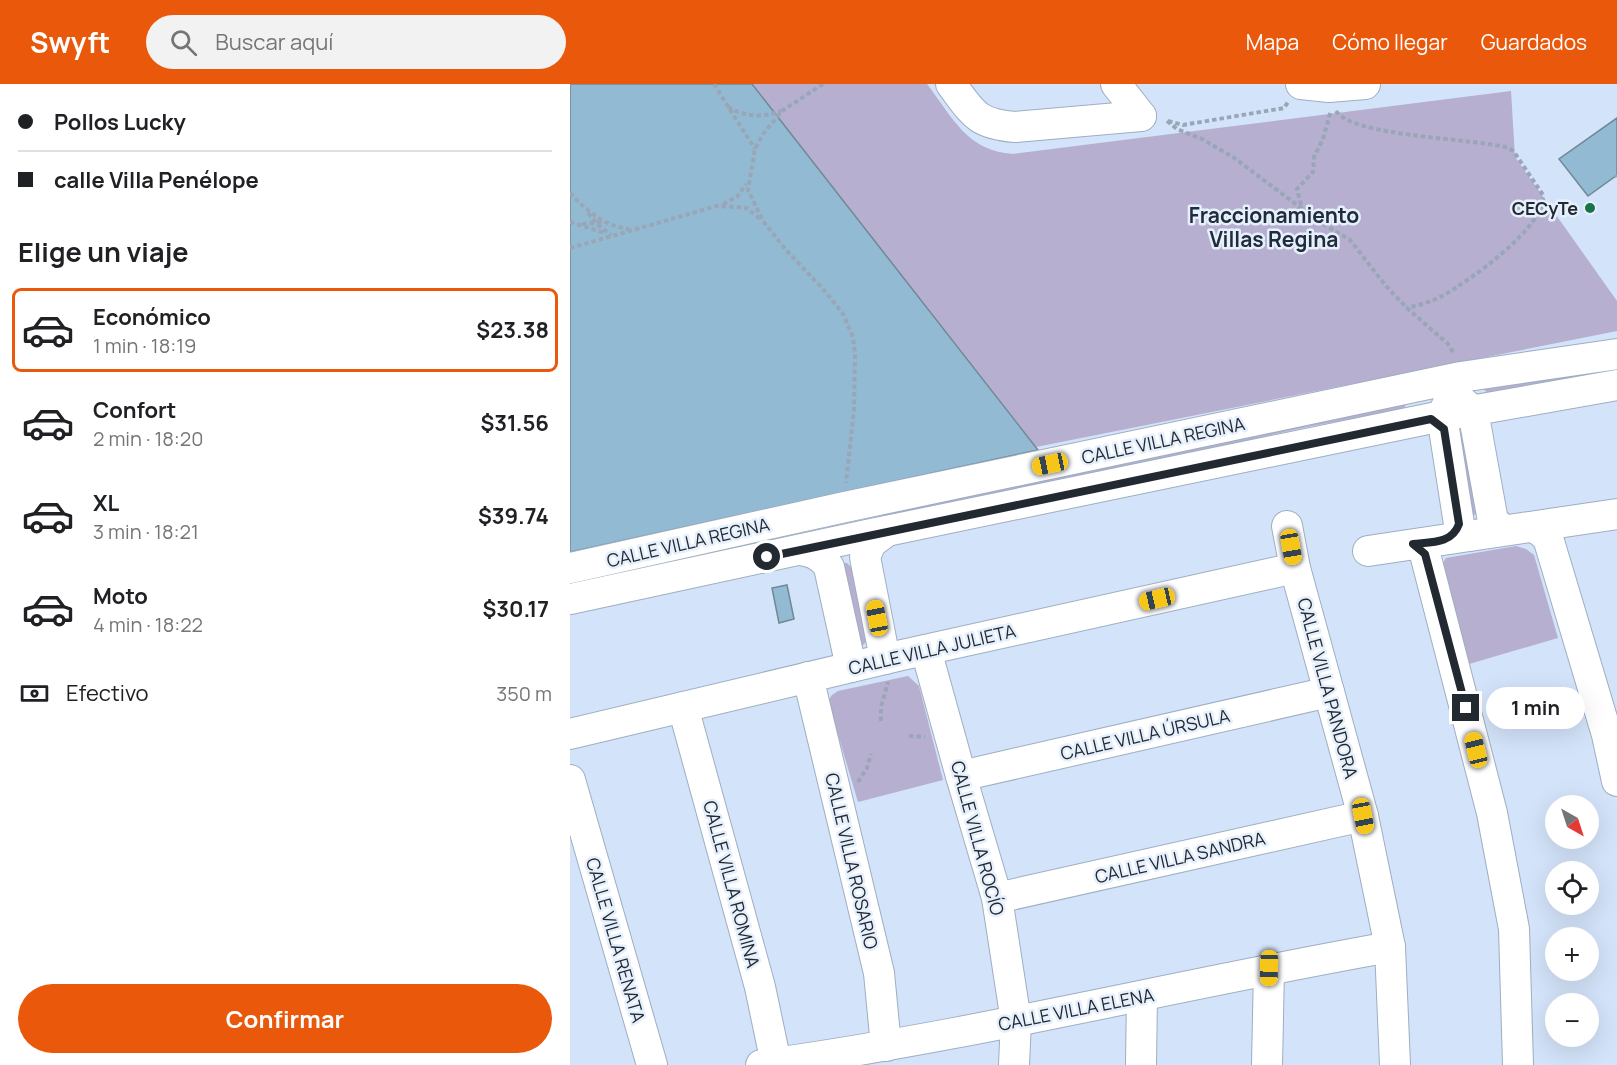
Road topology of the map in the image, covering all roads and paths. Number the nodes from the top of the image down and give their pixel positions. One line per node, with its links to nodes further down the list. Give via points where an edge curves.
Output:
1 (714, 84): 6 (path)
2 (823, 84): 8 (path)
3 (951, 84): 7 (street, via 972,112 987,123 1015,127)
4 (1365, 84): 5 (street)
5 (1295, 92): 7 (path, via 1284,108 1183,124)
6 (726, 106): 8 (path, via 759,117); 9 (path)
7 (1136, 108): 14 (path, via 1233,157)
8 (782, 111): 9 (path)
9 (755, 149): 10 (path)
10 (748, 179): 13 (path, via 737,197); 15 (path, via 748,190)
11 (570, 193): 12 (path)
12 (581, 204): 17 (path); 18 (path)
13 (717, 206): 15 (path, via 747,208); 20 (path)
14 (1305, 211): 23 (path, via 1350,240); 23 (path, via 1297,189 1313,172 1314,157 1333,105 1340,117 1350,122 1501,146 1514,152 1543,195 1540,211 1487,266 1440,297)
15 (763, 221): 33 (path, via 843,314 853,337 854,410 846,474)
16 (570, 222): 19 (path)
17 (596, 222): 18 (path); 19 (path); 21 (path)
18 (605, 222): 20 (path)
19 (580, 224): 21 (path)
20 (633, 229): 21 (path)
21 (611, 235): 22 (path)
22 (570, 248)
23 (1407, 308): 26 (path, via 1448,344 1457,362)
24 (1617, 354): 26 (street, CALLE VILLA REGINA)
25 (1617, 385): 26 (street, CALLE VILLA REGINA)
26 (1455, 407): 27 (street, CALLE VILLA REGINA); 31 (street); 32 (street, CALLE VILLA REGINA)
27 (888, 498): 32 (street, via 872,513 875,525); 33 (street, CALLE VILLA REGINA)
28 (1617, 514): 31 (street)
29 (788, 520): 33 (street, CALLE VILLA REGINA); 34 (street, via 801,535); 36 (street, CALLE VILLA REGINA)
30 (1287, 525): 37 (street, CALLE VILLA PANDORA)
31 (1480, 530): 35 (street); 48 (street, via 1607,735); 62 (street, via 1492,813 1514,929)
32 (887, 531): 33 (street, via 871,543)
33 (844, 540): 34 (street, CALLE VILLA REGINA); 39 (street, CALLE VILLA ROCÍO); 40 (street)
34 (795, 551): 38 (street, CALLE VILLA REGINA)
35 (1368, 551)
36 (570, 568)
37 (1295, 568): 39 (street, CALLE VILLA JULIETA); 42 (street, CALLE VILLA PANDORA)
38 (570, 599)
39 (905, 655): 40 (street, CALLE VILLA JULIETA); 44 (path, via 884,691); 46 (street, CALLE VILLA ROCÍO)
40 (851, 667): 41 (street, CALLE VILLA JULIETA)
41 (808, 677): 43 (street, CALLE VILLA JULIETA); 55 (street, CALLE VILLA ROSARIO, via 877,963)
42 (1329, 692): 46 (street, CALLE VILLA ÚRSULA); 49 (street, CALLE VILLA PANDORA)
43 (683, 707): 45 (street, CALLE VILLA JULIETA); 56 (street, CALLE VILLA ROMINA, via 757,975)
44 (881, 721)
45 (570, 734)
46 (961, 776): 50 (street, CALLE VILLA ROCÍO)
47 (570, 780): 57 (street, CALLE VILLA RENATA)
48 (1617, 781)
49 (1363, 816): 50 (street, CALLE VILLA SANDRA); 51 (street, CALLE VILLA PANDORA)
50 (997, 898): 54 (street, CALLE VILLA ROCÍO)
51 (1390, 947): 52 (street, CALLE VILLA ELENA); 61 (street, CALLE VILLA PANDORA)
52 (1269, 968): 53 (street, CALLE VILLA ELENA); 60 (street)
53 (1142, 996): 54 (street, CALLE VILLA ELENA); 59 (street)
54 (1016, 1021): 55 (street, CALLE VILLA ELENA); 58 (street, CALLE VILLA ROCÍO)
55 (886, 1046): 56 (street, CALLE VILLA ELENA)
56 (768, 1064)
57 (652, 1065)
58 (1014, 1065)
59 (1141, 1065)
60 (1267, 1065)
61 (1395, 1065)
62 (1518, 1065)

